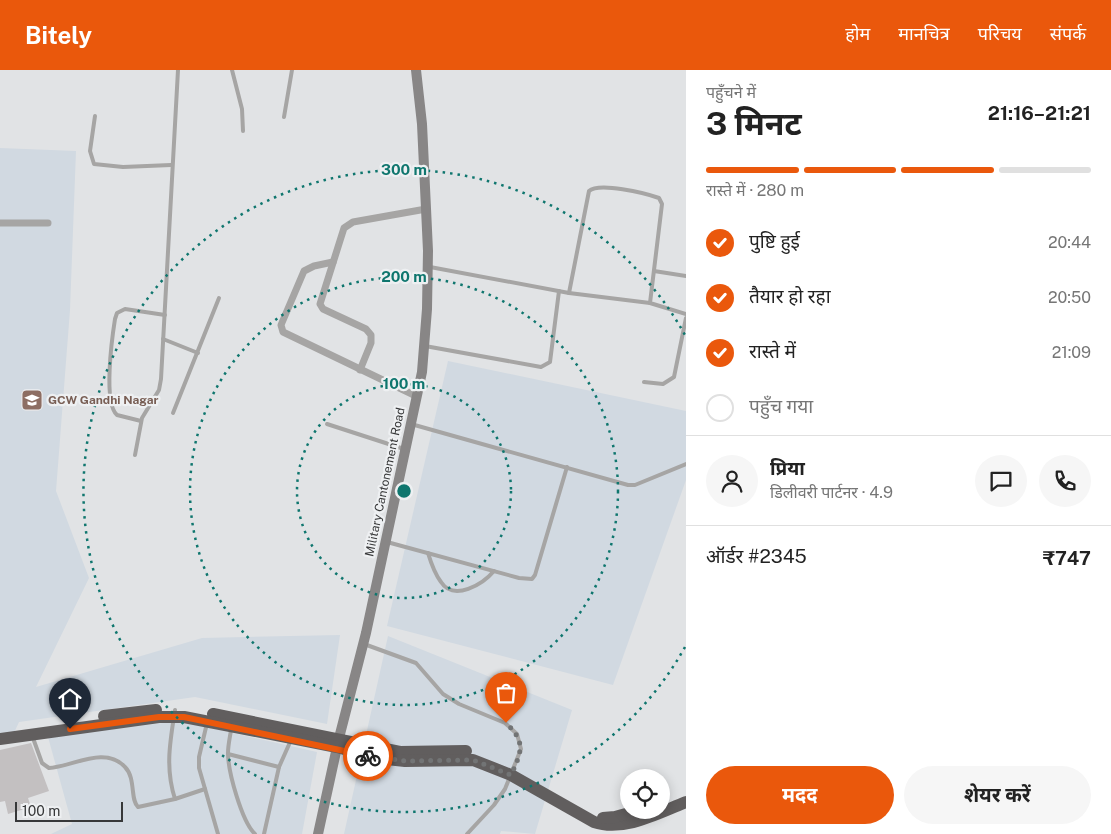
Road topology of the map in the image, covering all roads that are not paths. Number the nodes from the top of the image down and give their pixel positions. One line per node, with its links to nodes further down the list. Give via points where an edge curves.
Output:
1 (178, 70): 8 (lane)
2 (232, 70): 7 (lane, via 242,109)
3 (292, 70): 6 (lane)
4 (416, 70): 9 (street, Military Cantonement Road)
5 (95, 116): 8 (lane, via 90,151 94,164)
6 (284, 117)
7 (243, 131)
8 (171, 165): 21 (lane)
9 (426, 209): 12 (street, via 349,223 344,228); 13 (street, Military Cantonement Road)
10 (0, 223): 11 (street)
11 (48, 223)
12 (333, 262): 26 (street, via 320,304 323,309 371,334); 26 (street, via 304,271 281,327 288,337)
13 (427, 266): 16 (lane); 24 (street, Military Cantonement Road)
14 (654, 272): 15 (lane); 17 (lane, via 661,200 646,194 596,187 587,194); 19 (lane)
15 (686, 276)
16 (559, 291): 17 (lane); 24 (lane, via 550,362 546,365 541,367)
17 (569, 293): 19 (lane)
18 (219, 298): 25 (lane)
19 (650, 303): 20 (lane)
20 (686, 314)
21 (165, 315): 23 (lane); 30 (lane, via 125,309 117,313 115,319 111,407 117,415)
22 (686, 318): 27 (lane, via 674,377 663,384)
23 (163, 339): 25 (lane); 30 (lane, via 159,390)
24 (424, 346): 28 (street, Military Cantonement Road)
25 (198, 352): 29 (lane)
26 (360, 370): 28 (street)
27 (644, 382)
28 (416, 396): 32 (street, Military Cantonement Road)
29 (173, 413)
30 (141, 421): 34 (lane)
31 (327, 424): 33 (lane)
32 (410, 424): 33 (street, Military Cantonement Road); 36 (lane)
33 (404, 449): 37 (street, Military Cantonement Road)
34 (135, 455)
35 (686, 464): 36 (lane, via 632,485)
36 (567, 467): 39 (lane, via 533,578)
37 (385, 542): 38 (lane); 40 (street, Military Cantonement Road)
38 (428, 553): 39 (lane); 39 (lane, via 441,582 450,590 474,587)
39 (494, 571)
40 (364, 644): 48 (street, Military Cantonement Road); 51 (lane, via 416,663 443,694 506,723 517,734 521,744)
41 (174, 713): 42 (highway); 44 (highway, via 127,713); 45 (highway); 54 (lane, via 168,757 169,781)
42 (209, 717): 43 (highway); 52 (lane, via 199,757 200,776)
43 (232, 721): 46 (highway); 49 (lane)
44 (0, 733)
45 (31, 734): 47 (highway); 54 (lane, via 42,763 49,768 97,758 117,760 128,769 132,778 136,806)
46 (294, 734): 48 (highway); 50 (lane)
47 (0, 739)
48 (338, 743): 51 (highway, via 400,752 463,750 479,754); 61 (street, Military Cantonement Road)
49 (228, 754): 50 (lane); 59 (lane, via 246,823)
50 (279, 767): 60 (lane)
51 (512, 772): 56 (highway, via 594,822 608,826 628,823); 57 (highway, via 599,817); 62 (lane, via 494,805)
52 (205, 789): 54 (lane); 58 (lane)
53 (686, 793): 55 (highway)
54 (175, 799)
55 (670, 799)
56 (686, 802)
57 (620, 815)
58 (218, 834)
59 (255, 834)
60 (264, 834)
61 (318, 834)
62 (467, 834)

